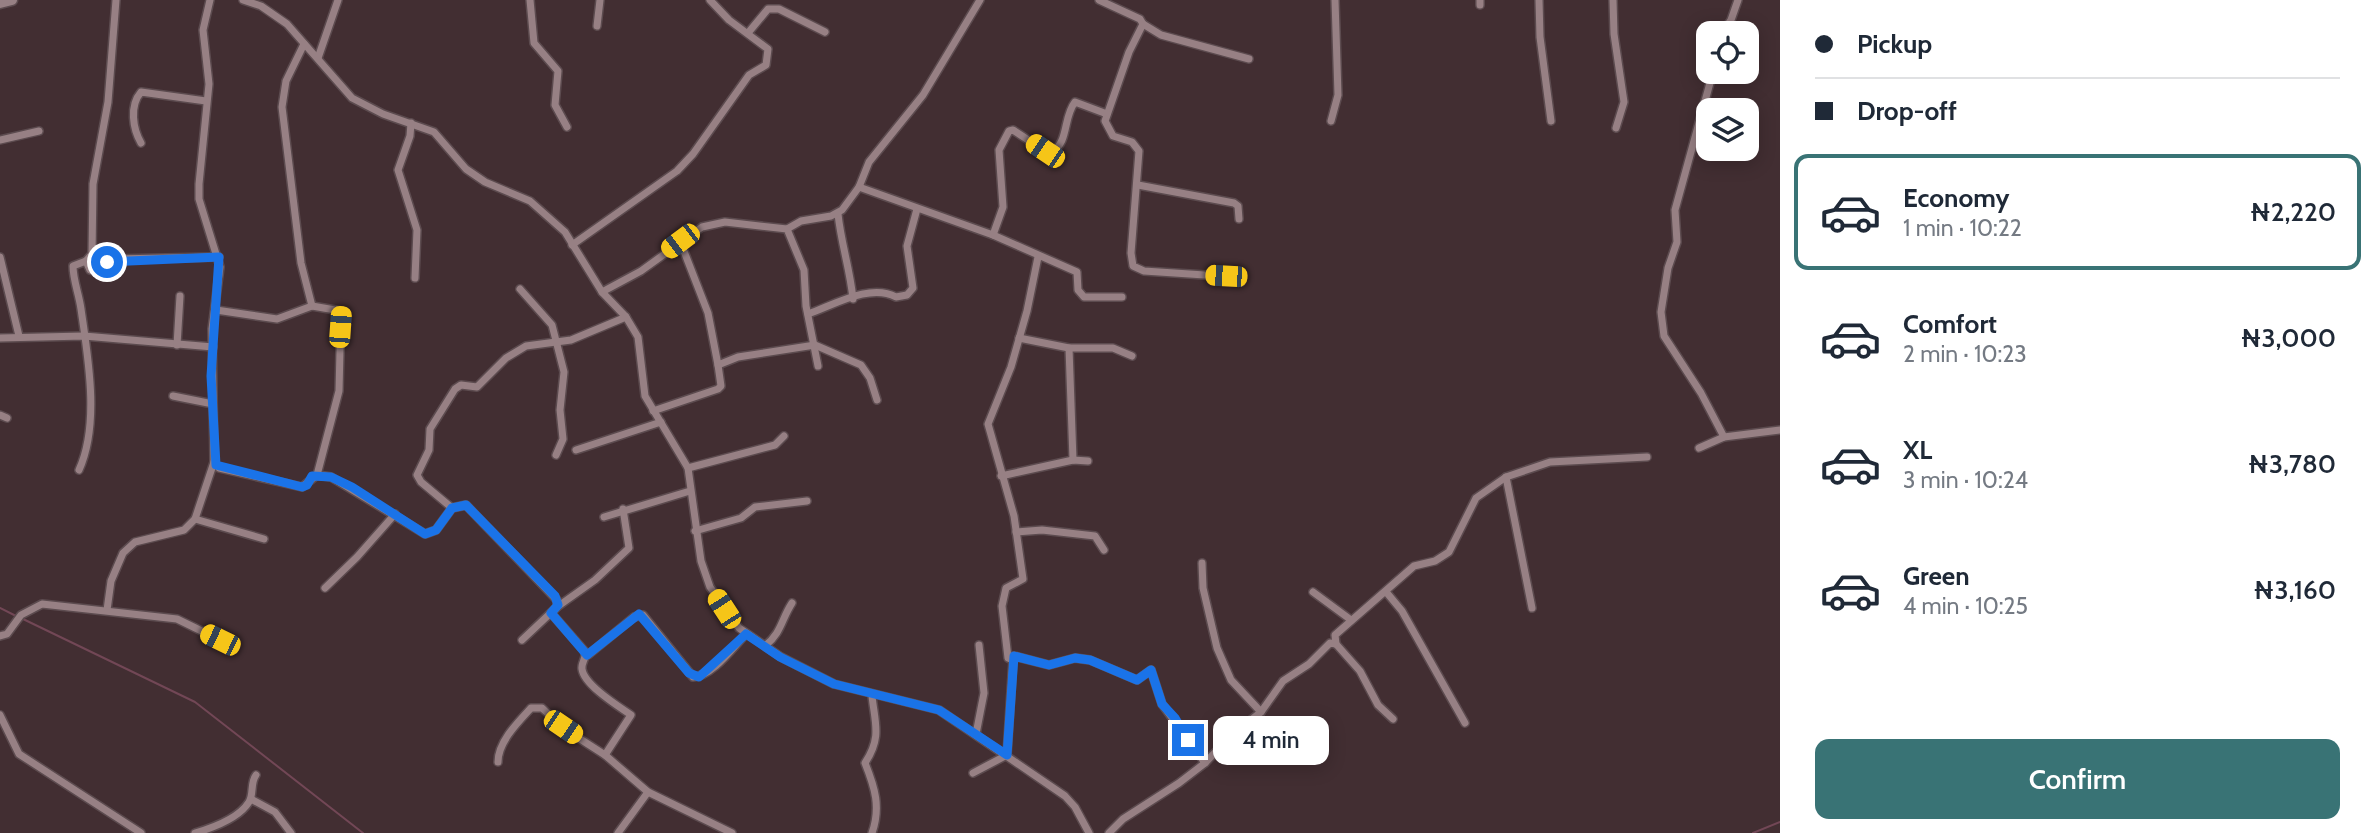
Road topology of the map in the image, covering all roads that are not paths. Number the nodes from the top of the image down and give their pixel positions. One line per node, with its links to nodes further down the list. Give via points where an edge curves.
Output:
1 (12, 0): 16 (main road)
2 (116, 0): 49 (street, via 108,102 93,184 92,254)
3 (209, 0): 27 (street, via 203,30 209,85)
4 (243, 0): 23 (street, via 287,23)
5 (338, 0): 24 (street)
6 (530, 0): 32 (street, via 534,43 558,71 555,106)
7 (600, 0): 20 (street)
8 (710, 0): 21 (street)
9 (785, 0): 17 (street)
10 (980, 0): 38 (street, via 923,95 869,162)
11 (1099, 0): 19 (street)
12 (1335, 0): 29 (street, via 1338,95)
13 (1539, 0): 30 (street)
14 (1614, 0): 33 (street, via 1623,102)
15 (1738, 0): 18 (street)
16 (0, 3)
17 (779, 9): 21 (street, via 768,9); 22 (street)
18 (1730, 21)
19 (1143, 24): 25 (street, via 1161,35); 28 (street)
20 (597, 26)
21 (748, 33): 45 (street, via 768,49 766,65 749,75 693,154 677,171)
22 (825, 33)
23 (304, 44): 24 (street); 57 (street, via 286,81 282,107 301,263)
24 (318, 58): 31 (street, via 352,98)
25 (1249, 59)
26 (1710, 84): 80 (street, via 1675,210 1677,242 1661,312 1664,336)
27 (206, 101): 36 (street, via 141,92 133,126); 47 (street, via 200,199)
28 (1107, 114): 37 (street, via 1105,121 1113,136 1132,142 1139,151); 43 (street, via 1075,102 1062,143 1052,152 1009,131 999,150 1003,207)
29 (1331, 121)
30 (1552, 121)
31 (411, 124): 45 (street, via 434,132 475,176 541,208); 50 (street, via 398,170 416,230)
32 (567, 127)
33 (1616, 128)
34 (39, 131): 35 (street)
35 (0, 140)
36 (141, 143)
37 (1138, 185): 41 (street, via 1234,203); 51 (street, via 1133,266 1144,271 1236,277)
38 (859, 187): 39 (street); 40 (street)
39 (917, 208): 43 (street); 56 (street, via 907,246 913,288 907,295 869,293)
40 (838, 214): 42 (street, via 801,221); 56 (street)
41 (1240, 219)
42 (787, 229): 44 (street, via 725,222 702,227); 59 (street, via 804,270)
43 (993, 235): 48 (street)
44 (680, 241): 53 (street, via 641,271); 71 (street, via 708,313)
45 (572, 245): 53 (street)
46 (0, 257): 61 (street)
47 (219, 257): 49 (street, via 113,259 101,273 90,270); 58 (street)
48 (1038, 257): 55 (street, via 1075,270 1083,297); 64 (street)
49 (86, 261): 62 (street, via 77,262 73,270)
50 (415, 278)
51 (1241, 282)
52 (520, 289): 65 (street, via 552,325)
53 (602, 292): 60 (street)
54 (180, 296): 66 (street)
55 (1122, 297)
56 (853, 299): 59 (street)
57 (312, 306): 58 (street, via 277,319); 90 (street, via 341,311 339,391)
58 (216, 310): 68 (street)
59 (808, 314): 67 (street)
60 (626, 317): 65 (street); 76 (street, via 638,337 645,396)
61 (19, 336): 62 (street); 63 (street)
62 (84, 336): 66 (street); 89 (street, via 90,426)
63 (0, 338)
64 (1019, 338): 69 (street); 91 (street, via 988,424)
65 (557, 342): 83 (street, via 564,378 563,439); 95 (street, via 518,349 480,386 459,385 446,399 430,429 429,450 417,475)
66 (177, 345): 68 (street)
67 (815, 345): 71 (street, via 738,357); 72 (street); 74 (street, via 861,365)
68 (213, 347): 75 (street)
69 (1069, 348): 70 (street, via 1113,348); 85 (street)
70 (1132, 356)
71 (718, 365): 76 (street, via 718,389)
72 (818, 366)
73 (173, 396): 75 (street)
74 (877, 400)
75 (213, 404): 87 (street)
76 (653, 411): 77 (street)
77 (661, 422): 82 (street); 88 (street)
78 (1780, 430): 80 (street)
79 (784, 436): 88 (street, via 775,445)
80 (1724, 437): 81 (street)
81 (1699, 448)
82 (576, 450)
83 (556, 456)
84 (1647, 457): 92 (street, via 1550,463)
85 (1073, 460): 86 (street); 91 (street)
86 (1088, 461)
87 (214, 462): 90 (street, via 219,468 302,487); 99 (street)
88 (688, 467): 93 (street)
89 (79, 470)
90 (319, 472): 97 (street)
91 (1001, 476): 101 (street)
92 (1506, 477): 107 (street, via 1476,498 1449,552 1414,566); 109 (street)
93 (690, 491): 96 (street); 100 (street)
94 (807, 501): 100 (street, via 755,507 741,518)
95 (452, 508): 97 (street, via 429,534); 111 (street, via 468,507 555,596)
96 (623, 509): 98 (street); 111 (street, via 629,548)
97 (395, 514): 105 (street)
98 (604, 517)
99 (195, 519): 102 (street); 110 (street, via 184,530 135,542 123,553 111,581)
100 (695, 531): 113 (street, via 710,587)
101 (1016, 532): 103 (street, via 1095,536); 121 (street, via 1023,579 1006,588 1002,606 1008,658)
102 (264, 539)
103 (1104, 550)
104 (1202, 564): 123 (street, via 1217,648 1231,680)
105 (325, 588)
106 (1312, 592): 112 (street)
107 (1387, 593): 112 (street); 126 (street, via 1402,611)
108 (793, 603): 119 (street, via 780,634)
109 (1532, 608)
110 (107, 610): 114 (street, via 42,604 21,615 7,634); 115 (street, via 177,619)
111 (554, 610): 116 (street); 120 (street)
112 (1351, 620): 117 (street, via 1335,635)
113 (746, 634): 119 (street); 120 (street, via 699,677 689,673 639,614 592,654)
114 (0, 636)
115 (220, 640)
116 (522, 640)
117 (1336, 644): 123 (street, via 1329,643 1289,676); 125 (street)
118 (979, 645): 127 (street, via 984,693)
119 (765, 646): 122 (street, via 834,684)
120 (585, 653): 128 (street, via 584,674 598,691 631,715)
121 (1013, 660): 129 (street); 131 (street, via 1022,657 1049,665 1075,658 1090,660 1137,680 1151,670 1162,704)
122 (872, 696): 127 (street, via 939,710); 141 (street, via 878,734 865,763 877,799)
123 (1261, 712): 131 (street)
124 (0, 715): 136 (street, via 19,754)
125 (1393, 719)
126 (1465, 723)
127 (976, 734): 129 (street)
128 (605, 755): 130 (street, via 542,708 531,708 498,753); 134 (street)
129 (1007, 755): 132 (street); 142 (street, via 1065,796)
130 (498, 762)
131 (1205, 763): 143 (street, via 1130,813)
132 (973, 773)
133 (256, 775): 135 (street)
134 (648, 792): 139 (street); 140 (street)
135 (251, 799): 137 (street, via 233,817); 138 (street, via 275,812)
136 (141, 833)
137 (195, 833)
138 (291, 833)
139 (618, 833)
140 (732, 833)
141 (872, 833)
142 (1089, 833)
143 (1109, 833)

